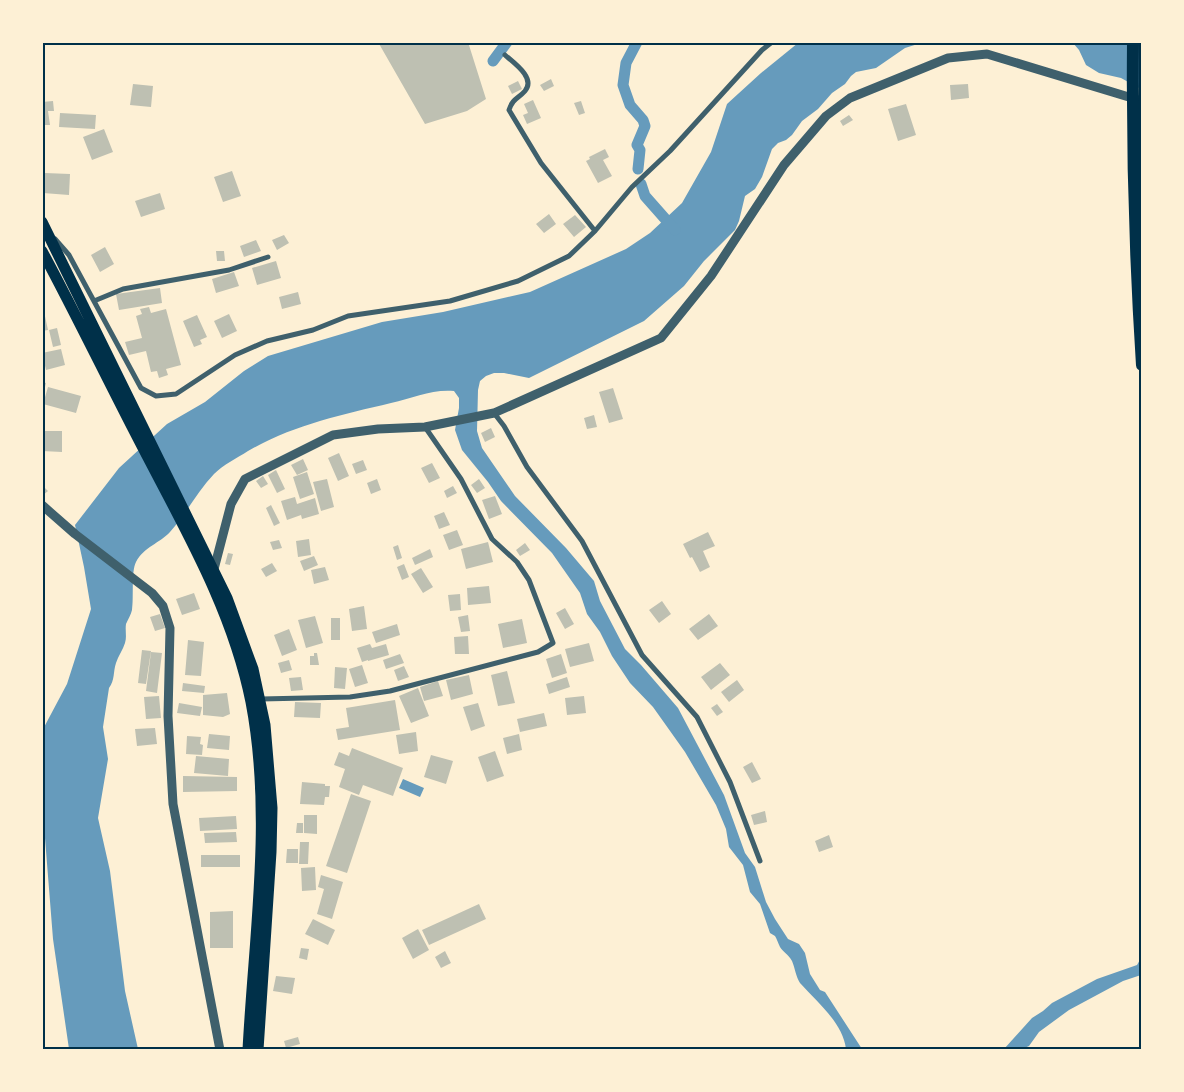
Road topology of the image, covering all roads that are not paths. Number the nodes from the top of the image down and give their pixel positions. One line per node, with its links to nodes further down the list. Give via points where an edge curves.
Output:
1 (772, 42): 6 (street, via 632,187)
2 (1133, 42): 10 (highway, via 1132,112)
3 (505, 55): 6 (street, via 524,72 528,85 526,91 512,101 509,110 541,163)
4 (1142, 101): 11 (street, via 988,54 948,58 850,98 826,116 784,165 711,276 661,338)
5 (44, 226): 9 (street, via 69,255); 12 (highway)
6 (595, 230): 9 (street, via 569,256 518,281 450,301 348,316 313,330 267,341 235,355 176,394 156,396 141,388)
7 (42, 251): 12 (highway)
8 (268, 257): 9 (street, via 229,270 124,289)
9 (94, 301)
10 (1142, 365)
11 (494, 413): 13 (street); 18 (street, via 527,467 582,541 642,655 697,717 730,782)
12 (136, 424): 15 (highway)
13 (425, 427): 16 (street, via 333,435 245,479 231,504); 17 (street, via 461,479 492,539 517,562 529,580 553,643 538,652 390,690 350,697)
14 (42, 505): 19 (street, via 152,593 163,606 170,628 168,716 173,804)
15 (196, 541): 16 (highway); 20 (highway, via 236,648 251,701 257,751 262,808 261,852)
16 (214, 569): 17 (highway, via 246,646)
17 (261, 699): 21 (highway, via 272,808)
18 (760, 861)
19 (220, 1050)
20 (248, 1050)
21 (258, 1050)

